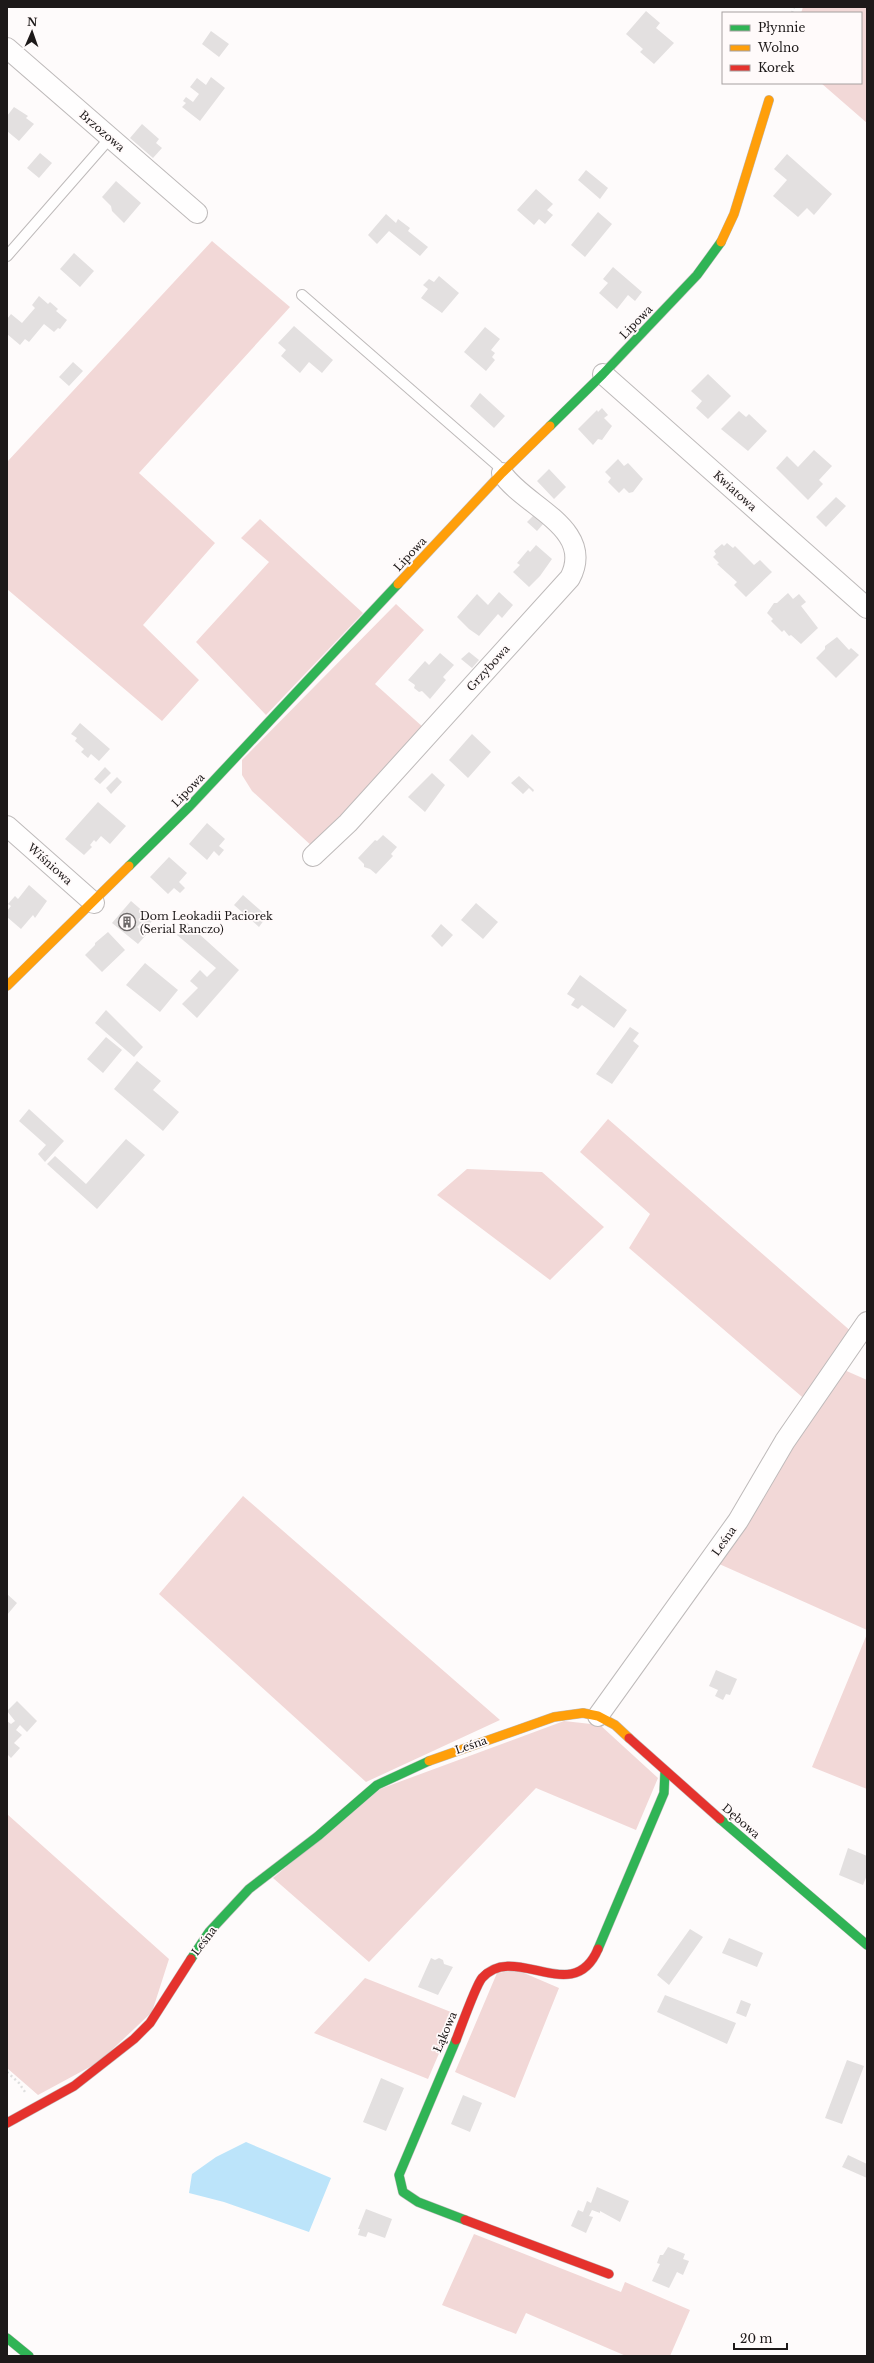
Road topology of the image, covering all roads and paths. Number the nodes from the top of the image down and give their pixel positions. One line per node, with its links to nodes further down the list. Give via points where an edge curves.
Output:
1 (7, 48): 3 (street, Brzozowa)
2 (769, 100): 7 (street, Lipowa, via 738,203 720,244 683,291)
3 (110, 138): 4 (street, Brzozowa); 5 (lane)
4 (197, 213)
5 (7, 256)
6 (302, 295): 8 (lane, via 497,465)
7 (603, 374): 8 (street, Lipowa); 9 (street, Kwiatowa)
8 (502, 473): 11 (street, Grzybowa, via 508,482 565,530 575,551 574,570 570,578 348,823); 12 (street, Lipowa, via 189,807)
9 (867, 608)
10 (7, 826): 12 (street, Wiśniowa)
11 (313, 856)
12 (94, 903): 13 (street, Lipowa)
13 (7, 986)
14 (867, 1322): 15 (street, Leśna, via 785,1441 738,1521)
15 (598, 1716): 16 (street, Dębowa, via 615,1725); 19 (street, Leśna, via 583,1713 554,1717 418,1764 376,1785 318,1836 235,1902 209,1932 150,2023 134,2039 74,2086)
16 (665, 1771): 17 (street, Dębowa); 21 (street, Łąkowa, via 664,1793 588,1968 575,1974 560,1976 508,1964 490,1970 482,1978 399,2175 403,2192 418,2202)
17 (867, 1945)
18 (7, 2072): 19 (path, via 19,2083)
19 (34, 2108): 20 (street, Leśna)
20 (7, 2123)
21 (609, 2274)
22 (7, 2338): 23 (street)
23 (29, 2356)

